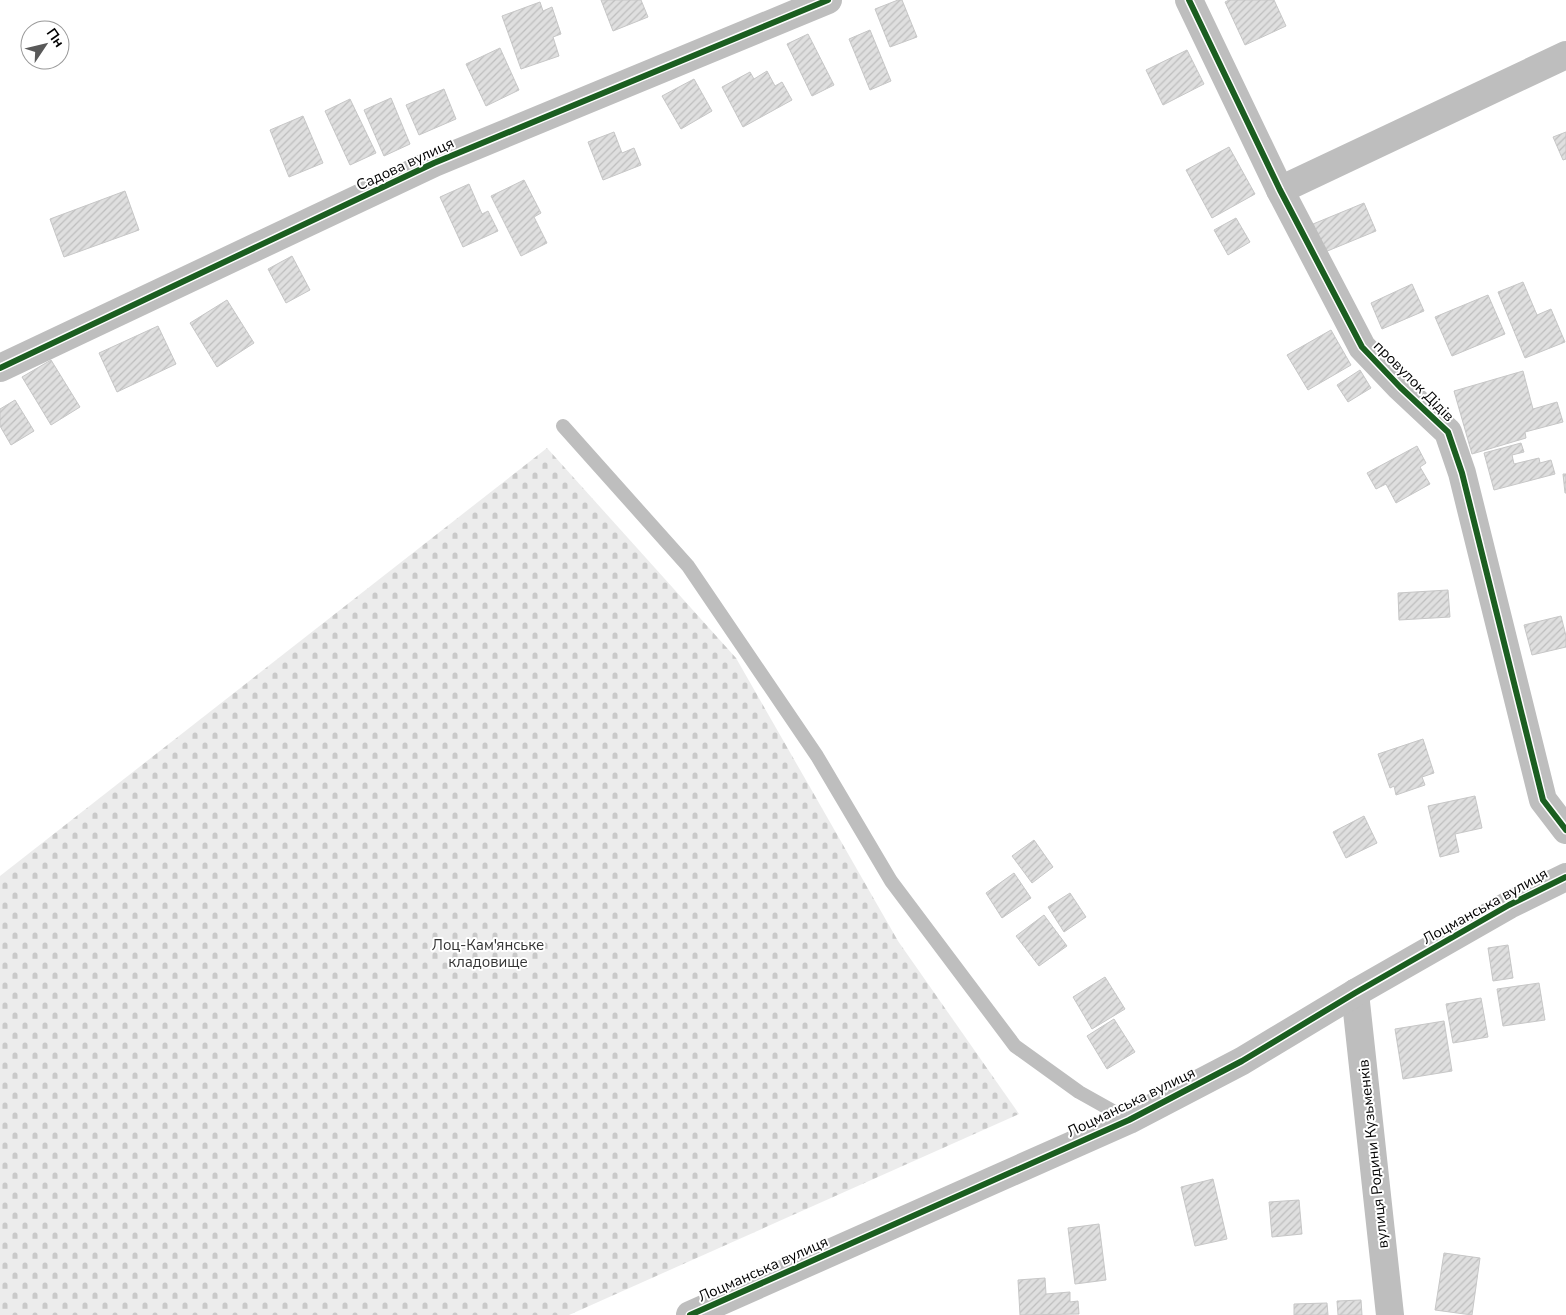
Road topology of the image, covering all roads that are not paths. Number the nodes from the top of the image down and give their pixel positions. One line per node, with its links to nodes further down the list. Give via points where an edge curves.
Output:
1 (828, 0): 5 (street, Садова вулиця, via 434,163)
2 (1189, 0): 4 (street, провулок Дідів)
3 (1566, 55): 4 (street)
4 (1280, 190): 7 (street, провулок Дідів, via 1362,347 1448,432 1462,473 1543,800)
5 (0, 368)
6 (563, 426): 10 (lane, via 688,566 817,756 891,881 1015,1046 1079,1092)
7 (1566, 830)
8 (1566, 877): 9 (street, Лоцманська вулиця, via 1509,905)
9 (1355, 992): 10 (street, Лоцманська вулиця, via 1242,1061); 12 (street, вулиця Родини Кузьменків)
10 (1129, 1120): 11 (street, Лоцманська вулиця)
11 (690, 1315)
12 (1390, 1315)

